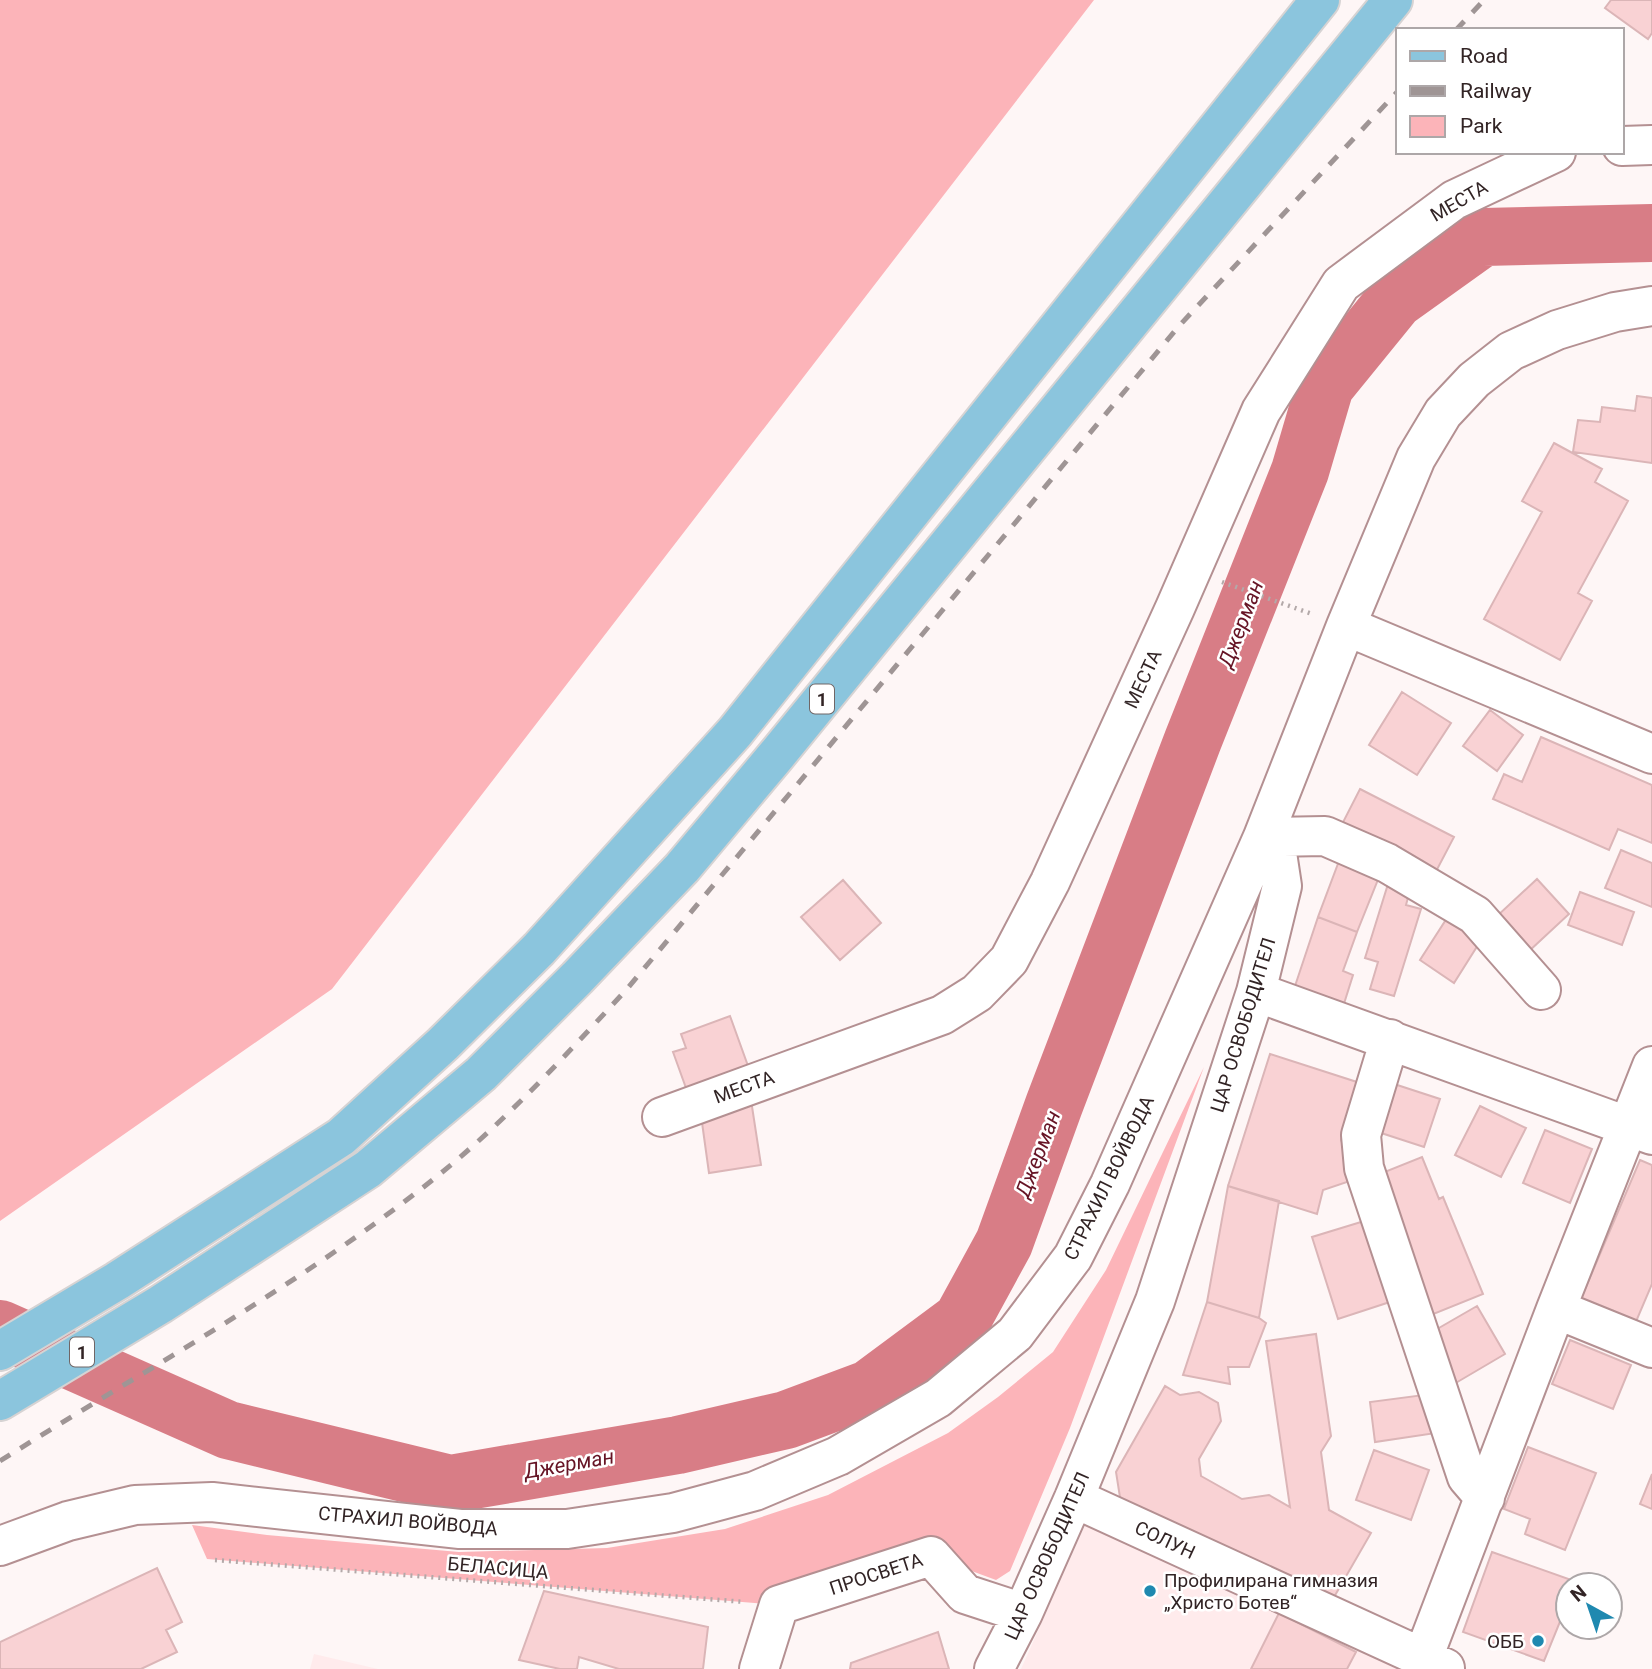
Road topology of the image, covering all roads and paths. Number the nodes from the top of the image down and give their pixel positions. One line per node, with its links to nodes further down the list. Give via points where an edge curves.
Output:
1 (1320, 0): 20 (main road, 1, via 735,732 539,949 341,1137 117,1282)
2 (1393, 0): 21 (main road, 1, via 682,868 481,1074 368,1169 161,1304)
3 (1652, 145): 4 (street)
4 (1624, 146)
5 (1552, 154): 16 (street, МЕСТА, via 1454,200 1341,284 1261,411 1061,857 1009,960 977,993 942,1015)
6 (1652, 306): 9 (street, via 1557,330 1511,351 1466,388 1443,413 1416,458)
7 (1220, 582): 8 (path)
8 (1308, 612)
9 (1346, 626): 10 (street); 11 (street)
10 (1652, 754)
11 (1263, 837): 12 (street, via 1325,836 1387,863 1475,915); 13 (street, ЦАР ОСВОБОДИТЕЛ, via 1277,853 1282,886); 24 (street, СТРАХИЛ ВОЙВОДА, via 1110,1184 1073,1257 1015,1334 938,1398 838,1456 755,1491 673,1513 567,1529 460,1529 212,1502 135,1505 68,1521)
12 (1541, 990)
13 (1256, 992): 14 (street); 22 (street, ЦАР ОСВОБОДИТЕЛ, via 1154,1301)
14 (1390, 1039): 17 (street); 23 (street, via 1361,1135 1364,1168 1467,1476)
15 (1652, 1066): 17 (street)
16 (662, 1117)
17 (1640, 1131): 18 (street)
18 (1556, 1309): 19 (street); 23 (street)
19 (1652, 1348)
20 (0, 1351)
21 (2, 1400)
22 (1074, 1498): 27 (street, ЦАР ОСВОБОДИТЕЛ); 28 (street, СОЛУН)
23 (1485, 1498): 28 (street)
24 (0, 1546)
25 (215, 1560): 26 (path, БЕЛАСИЦА)
26 (779, 1605): 27 (street, ПРОСВЕТА, via 931,1556 965,1594); 29 (street)
27 (1023, 1613): 30 (street, ЦАР ОСВОБОДИТЕЛ)
28 (1435, 1663)
29 (759, 1669)
30 (995, 1669)

